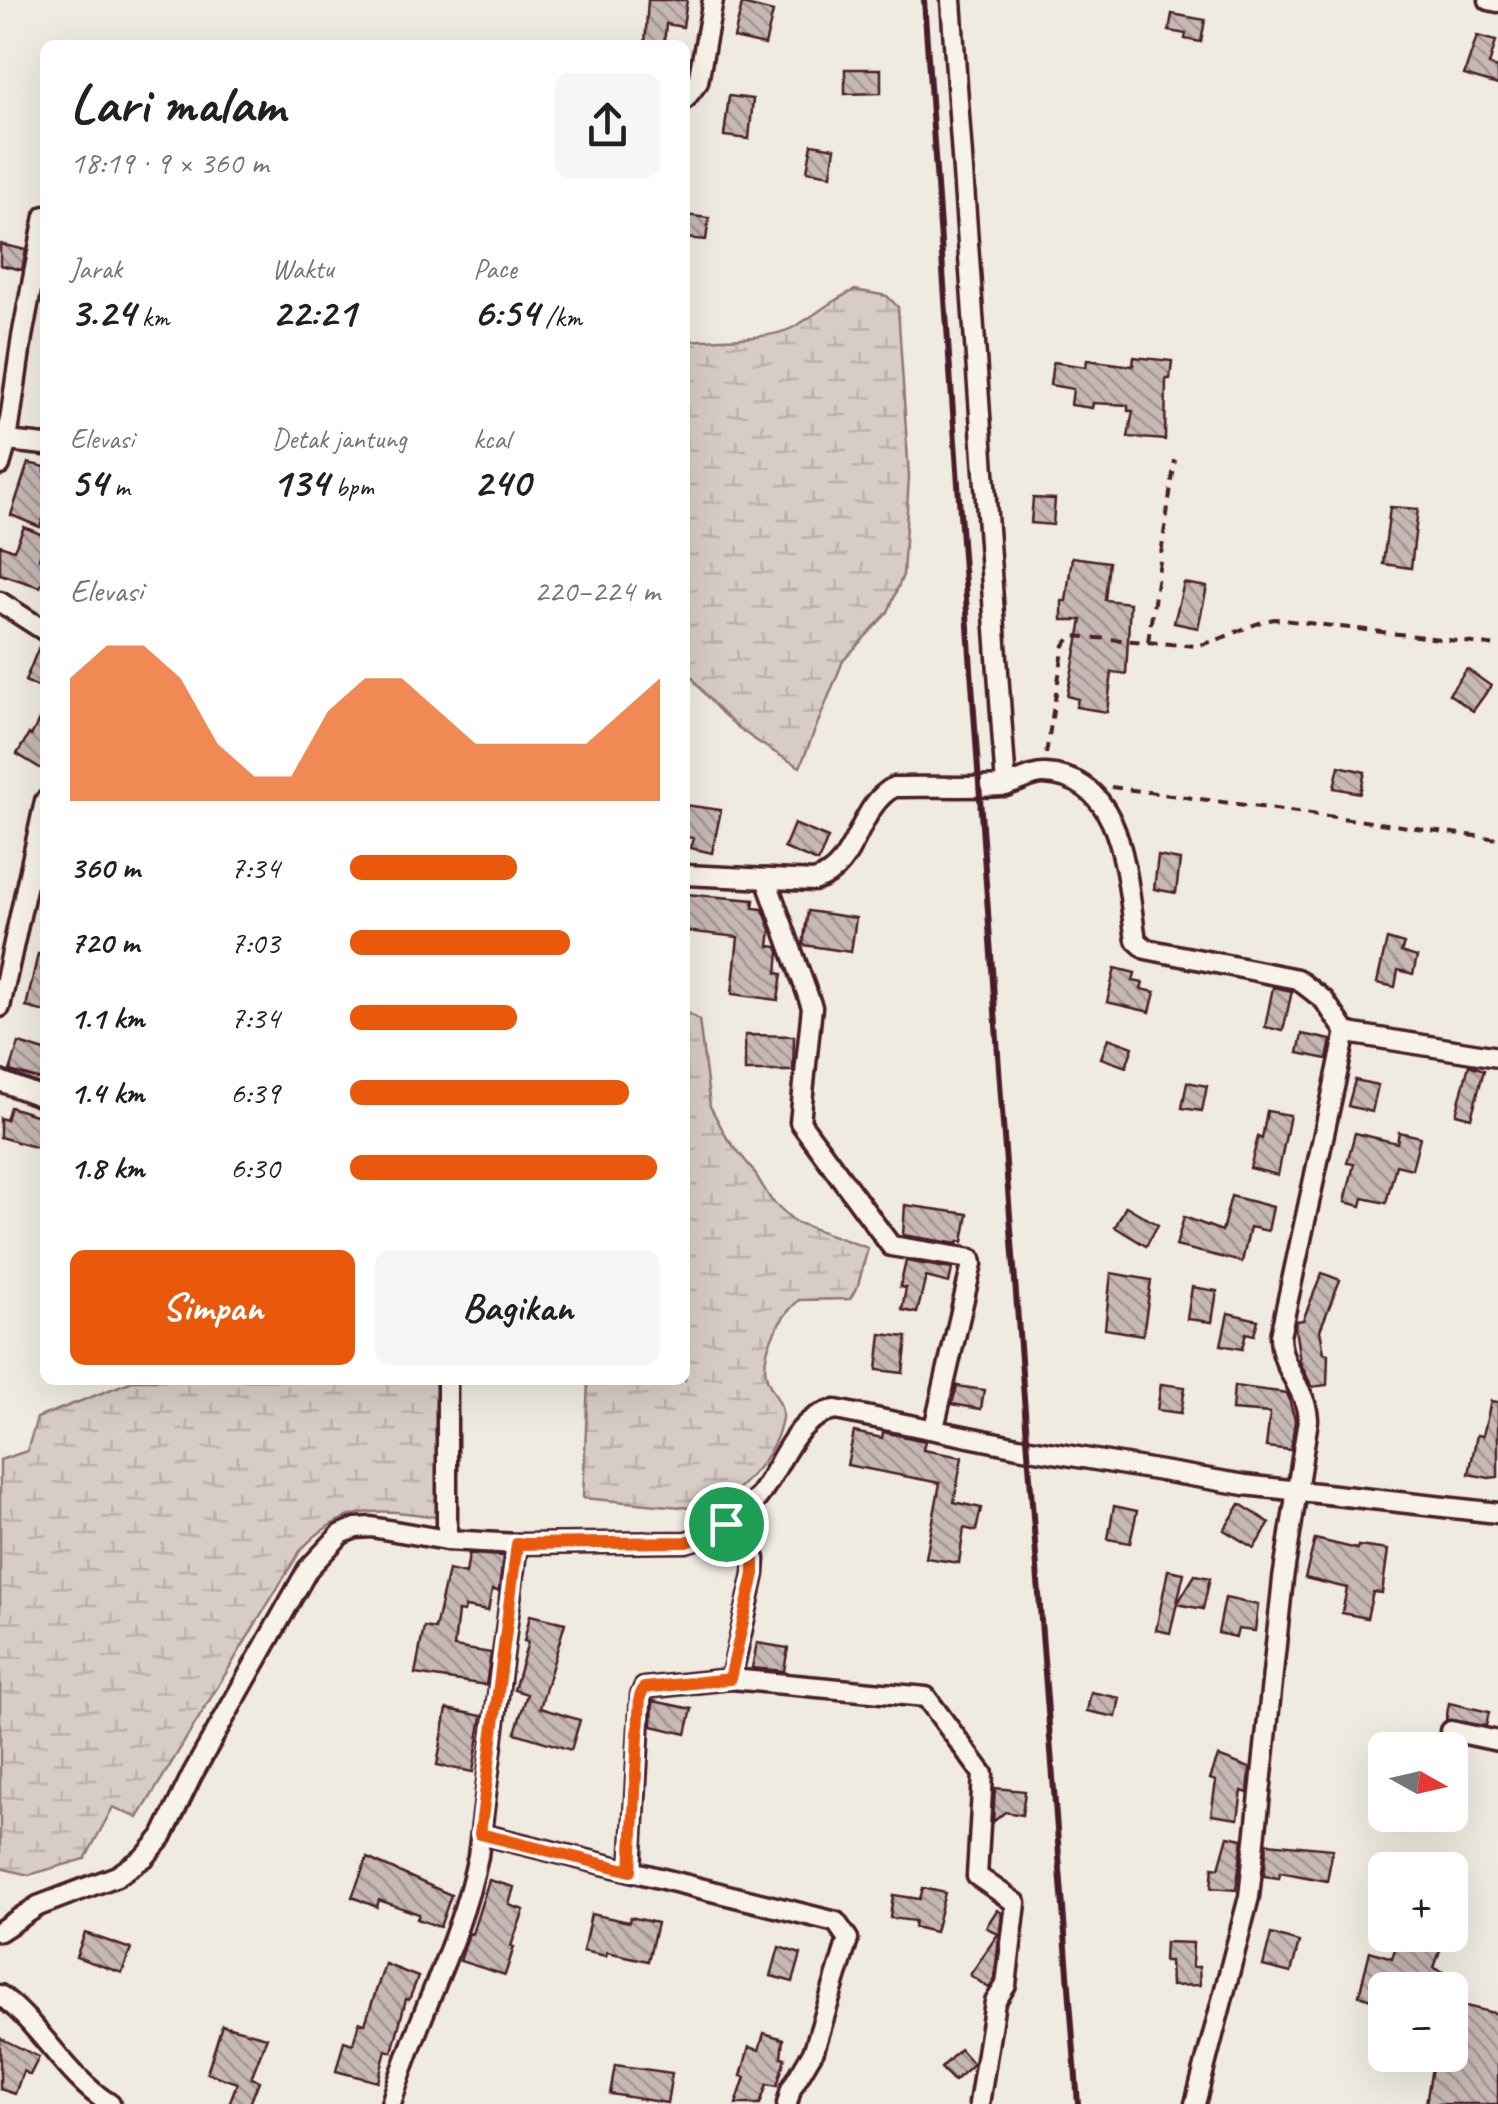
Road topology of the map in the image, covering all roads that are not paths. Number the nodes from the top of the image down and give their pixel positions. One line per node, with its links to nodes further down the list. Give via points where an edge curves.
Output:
1 (713, 0): 5 (street, via 698,82)
2 (951, 0): 12 (street)
3 (1489, 0): 4 (street)
4 (1498, 2)
5 (690, 92)
6 (40, 243): 7 (street)
7 (7, 441): 8 (street); 9 (street)
8 (40, 444)
9 (0, 465)
10 (0, 602): 11 (street)
11 (40, 628)
12 (1006, 786): 15 (street, via 894,786 826,878); 18 (street, via 1042,773 1080,783 1106,810 1120,840 1136,940 1146,949 1296,979 1324,1000)
13 (40, 823): 16 (street)
14 (690, 875): 15 (street)
15 (766, 879): 23 (street, via 812,1008 800,1122 891,1246 972,1264)
16 (3, 988): 17 (street)
17 (0, 1007)
18 (1346, 1032): 19 (street); 24 (street, via 1280,1336 1282,1357 1308,1408)
19 (1498, 1058)
20 (0, 1081): 21 (street)
21 (40, 1096)
22 (447, 1385): 27 (street)
23 (934, 1428): 24 (street); 26 (street, via 836,1410 816,1416 755,1500)
24 (1296, 1492): 25 (street); 40 (street, via 1249,1897)
25 (1498, 1513)
26 (726, 1524): 28 (street, via 686,1542); 29 (street, via 754,1560)
27 (447, 1540): 28 (street); 34 (street, via 371,1528 341,1534 308,1569 145,1857)
28 (517, 1544): 32 (street)
29 (730, 1679): 33 (street, via 644,1688); 39 (street, via 926,1696 984,1774 977,1876 1016,1903 1006,1985 995,2002)
30 (1451, 1731): 31 (street)
31 (1498, 1741)
32 (480, 1834): 33 (street); 37 (street, via 468,1902)
33 (631, 1871): 38 (street, via 836,1922 848,1938 814,2050)
34 (0, 1931)
35 (0, 1995): 36 (street, via 76,2079)
36 (110, 2104)
37 (390, 2104)
38 (787, 2104)
39 (979, 2104)
40 (1195, 2104)

